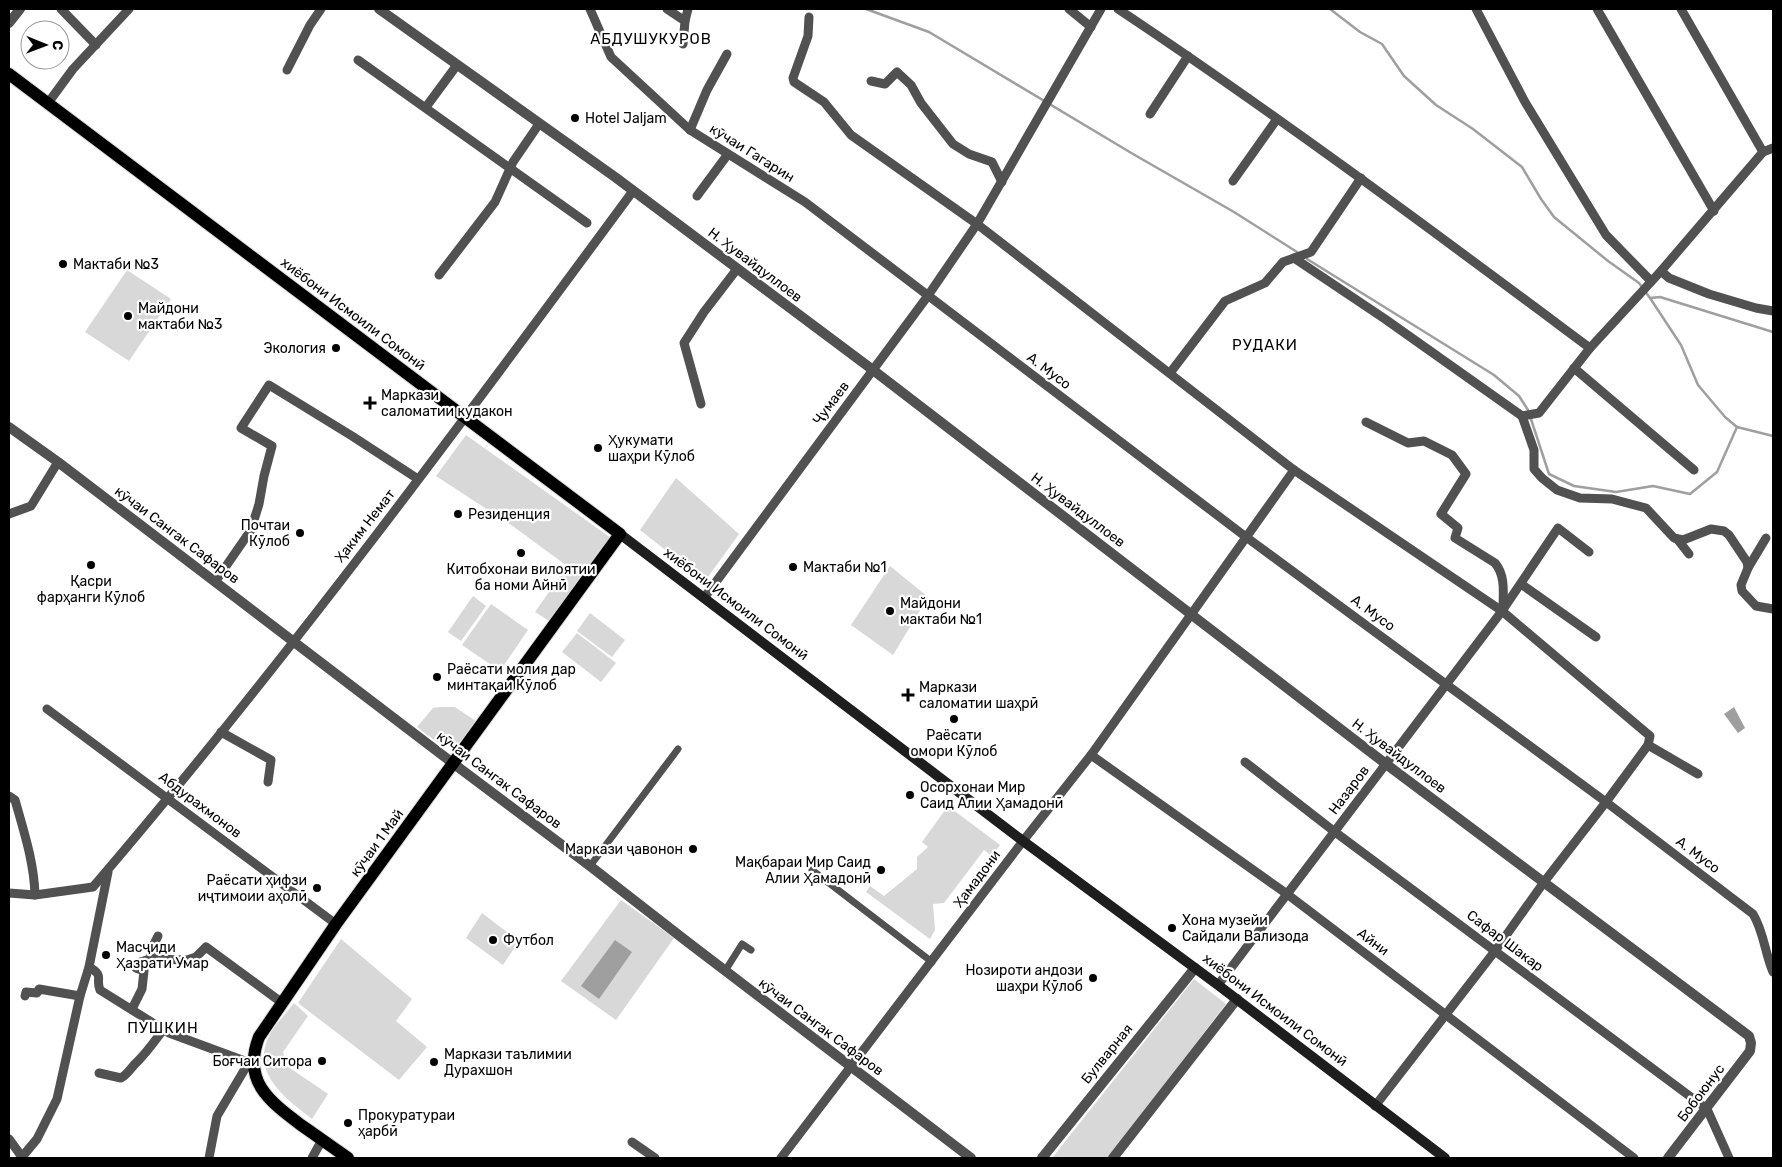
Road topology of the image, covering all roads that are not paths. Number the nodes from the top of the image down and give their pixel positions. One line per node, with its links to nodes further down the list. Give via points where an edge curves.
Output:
1 (20, 9): 17 (street)
2 (61, 9): 20 (street)
3 (129, 9): 20 (street)
4 (321, 9): 25 (street)
5 (379, 9): 24 (street, Н. Ҳувайдуллоев)
6 (590, 9): 33 (street, кӯчаи Гагарин, via 611,57)
7 (667, 9): 16 (street)
8 (688, 9): 16 (street)
9 (1069, 9): 18 (street)
10 (1100, 9): 18 (street, Ҷумаев)
11 (1118, 9): 22 (street)
12 (1476, 9): 50 (street, via 1525,102 1606,235)
13 (1597, 9): 43 (street)
14 (1681, 9): 35 (street)
15 (809, 17): 45 (street, via 808,36 794,82 824,102 851,135)
16 (684, 21): 19 (street)
17 (9, 22)
18 (1090, 28): 40 (street, Ҷумаев)
19 (683, 44)
20 (96, 45): 28 (street, via 73,69)
21 (727, 54): 33 (street)
22 (1188, 56): 30 (street); 31 (street)
23 (358, 60): 29 (street)
24 (457, 65): 29 (street); 32 (street, Н. Ҳувайдуллоев)
25 (287, 70)
26 (9, 74): 28 (main road, хиёбони Исмоили Сомонӣ)
27 (871, 81): 40 (street, via 885,84 896,72 911,85 953,144 992,162)
28 (48, 104): 59 (main road, хиёбони Исмоили Сомонӣ)
29 (426, 107): 37 (street)
30 (1150, 114)
31 (1277, 119): 38 (street); 39 (street)
32 (540, 124): 37 (street); 41 (street, Н. Ҳувайдуллоев)
33 (690, 130): 36 (street, кӯчаи Гагарин)
34 (1773, 148): 35 (street)
35 (1764, 152): 43 (street)
36 (728, 154): 42 (street); 51 (street, кӯчаи Гагарин, via 805,202)
37 (510, 168): 44 (street); 49 (street, via 495,202)
38 (1362, 178): 46 (street, via 1310,252); 53 (street)
39 (1233, 181)
40 (1002, 182): 45 (street, Ҷумаев)
41 (633, 190): 47 (street, Н. Ҳувайдуллоев); 59 (street, Ҳаким Немат)
42 (697, 196)
43 (1714, 211): 48 (street)
44 (587, 223)
45 (977, 224): 51 (street, Ҷумаев); 56 (street)
46 (1294, 258): 56 (street, via 1283,262 1265,283 1225,301); 58 (street)
47 (737, 269): 55 (street, Н. Ҳувайдуллоев); 57 (street, via 684,343)
48 (1661, 271): 50 (street); 52 (street, via 1669,278 1710,294)
49 (439, 275)
50 (1649, 283): 53 (street)
51 (927, 297): 55 (street, Ҷумаев); 68 (street, А. Мусо)
52 (1773, 311)
53 (1590, 348): 54 (street)
54 (1574, 368): 58 (street, via 1539,413); 64 (street)
55 (872, 370): 76 (street, Ҷумаев); 79 (street, Н. Ҳувайдуллоев)
56 (1170, 373): 63 (street)
57 (701, 404)
58 (1522, 416): 70 (street, via 1534,450 1534,469 1557,490 1580,498 1612,499 1646,508)
59 (466, 418): 65 (street, Ҳаким Немат); 67 (main road, хиёбони Исмоили Сомонӣ)
60 (1366, 422): 78 (street, via 1408,443 1424,440 1452,455 1466,474 1441,514 1458,528 1455,538 1500,569)
61 (9, 427): 62 (street, кӯчаи Сангак Сафаров)
62 (58, 462): 66 (street, via 31,506); 74 (street, кӯчаи Сангак Сафаров)
63 (1294, 470): 68 (street, Ҳамадони); 78 (street)
64 (1694, 470)
65 (418, 479): 74 (street, via 269,386 241,428 272,446 259,504 251,530); 81 (street, Ҳаким Немат)
66 (9, 514)
67 (620, 534): 76 (main road, хиёбони Исмоили Сомонӣ); 89 (main road, кӯчаи 1 Май)
68 (1246, 537): 79 (street, Ҳамадони); 82 (street, А. Мусо)
69 (1766, 538): 73 (street)
70 (1678, 540): 72 (street); 73 (street, via 1712,529 1724,531)
71 (1589, 552): 75 (street, Назаров, via 1558,528)
72 (1689, 554)
73 (1748, 568): 77 (street, via 1742,591 1756,606)
74 (215, 582): 81 (street, кӯчаи Сангак Сафаров)
75 (1521, 584): 78 (street, Назаров); 80 (street)
76 (704, 598): 97 (main road, хиёбони Исмоили Сомонӣ)
77 (1773, 609)
78 (1503, 610): 82 (street, Назаров); 85 (street, via 1650,736)
79 (1192, 614): 87 (street, Ҳамадони); 90 (street, Н. Ҳувайдуллоев)
80 (1596, 637)
81 (293, 641): 84 (street, Ҳаким Немат); 89 (street, кӯчаи Сангак Сафаров)
82 (1447, 684): 90 (street, Назаров); 95 (street, А. Мусо)
83 (47, 709): 94 (street, Абдурахмонов)
84 (221, 732): 92 (street, via 271,760); 94 (street, Ҳаким Немат)
85 (1648, 745): 91 (street); 95 (street)
86 (678, 749): 98 (street)
87 (1091, 755): 97 (street, Ҳамадони); 103 (street, Айни)
88 (1245, 762): 96 (street, Сафар Шакар)
89 (454, 764): 98 (street, кӯчаи Сангак Сафаров); 105 (main road, кӯчаи 1 Май)
90 (1386, 764): 96 (street, Назаров); 101 (street, Н. Ҳувайдуллоев)
91 (1698, 774)
92 (268, 782)
93 (9, 796): 104 (street, via 15,800 26,839)
94 (169, 799): 99 (street, Ҳаким Немат); 105 (street, Абдурахмонов)
95 (1606, 802): 101 (street); 114 (street, А. Мусо, via 1753,914)
96 (1335, 832): 103 (street, Назаров); 108 (street, Сафар Шакар)
97 (1023, 841): 110 (street, Ҳамадони); 112 (main road, хиёбони Исмоили Сомонӣ)
98 (590, 866): 113 (street, кӯчаи Сангак Сафаров)
99 (108, 869): 104 (street, Ҳаким Немат, via 93,887); 111 (street)
100 (812, 870): 110 (street)
101 (1544, 882): 108 (street); 123 (street, Н. Ҳувайдуллоев, via 1749,1036)
102 (9, 893): 104 (street, Ҳаким Немат)
103 (1287, 894): 115 (street, Назаров); 121 (street, Айни)
104 (35, 895)
105 (336, 924): 119 (main road, кӯчаи 1 Май)
106 (158, 936): 109 (street)
107 (751, 950): 113 (street, via 742,944)
108 (1495, 951): 121 (street); 128 (street, Сафар Шакар)
109 (150, 959): 119 (street, via 187,960 196,957 206,947); 120 (street, via 137,963 136,968 144,971 142,989)
110 (932, 962): 125 (street, Ҳамадони)
111 (89, 967): 117 (street); 120 (street, via 99,976 100,990)
112 (1194, 968): 115 (main road, хиёбони Исмоили Сомонӣ); 139 (street, Булварная)
113 (724, 971): 125 (street, кӯчаи Сангак Сафаров)
114 (1773, 972)
115 (1218, 985): 118 (main road, хиёбони Исмоили Сомонӣ)
116 (25, 996): 117 (street, via 26,992 37,993 39,989)
117 (80, 996): 132 (street, via 56,1099 37,1139)
118 (1237, 999): 127 (main road, хиёбони Исмоили Сомонӣ); 140 (street)
119 (282, 1002): 124 (main road, кӯчаи 1 Май, via 259,1038)
120 (132, 1009): 122 (street)
121 (1446, 1014): 127 (street); 142 (street, Айни)
122 (163, 1030): 124 (street); 126 (street, via 128,1074 121,1078)
123 (1751, 1042): 128 (street, Бобоюнус, via 1750,1051)
124 (251, 1063): 130 (main road, via 260,1087 268,1097 280,1110); 133 (street, via 217,1116)
125 (852, 1068): 137 (street, Ҳамадони); 138 (street, кӯчаи Сангак Сафаров)
126 (99, 1073)
127 (1375, 1106): 141 (main road, хиёбони Исмоили Сомонӣ)
128 (1707, 1109): 143 (street, Бобоюнус); 144 (street, Сафар Шакар)
129 (9, 1138): 132 (street)
130 (322, 1140): 134 (street); 135 (main road)
131 (632, 1142): 136 (street)
132 (23, 1157)
133 (209, 1158)
134 (312, 1158)
135 (348, 1158)
136 (655, 1158)
137 (781, 1158)
138 (971, 1158)
139 (1042, 1158)
140 (1113, 1158)
141 (1445, 1158)
142 (1634, 1158)
143 (1668, 1158)
144 (1729, 1158)

